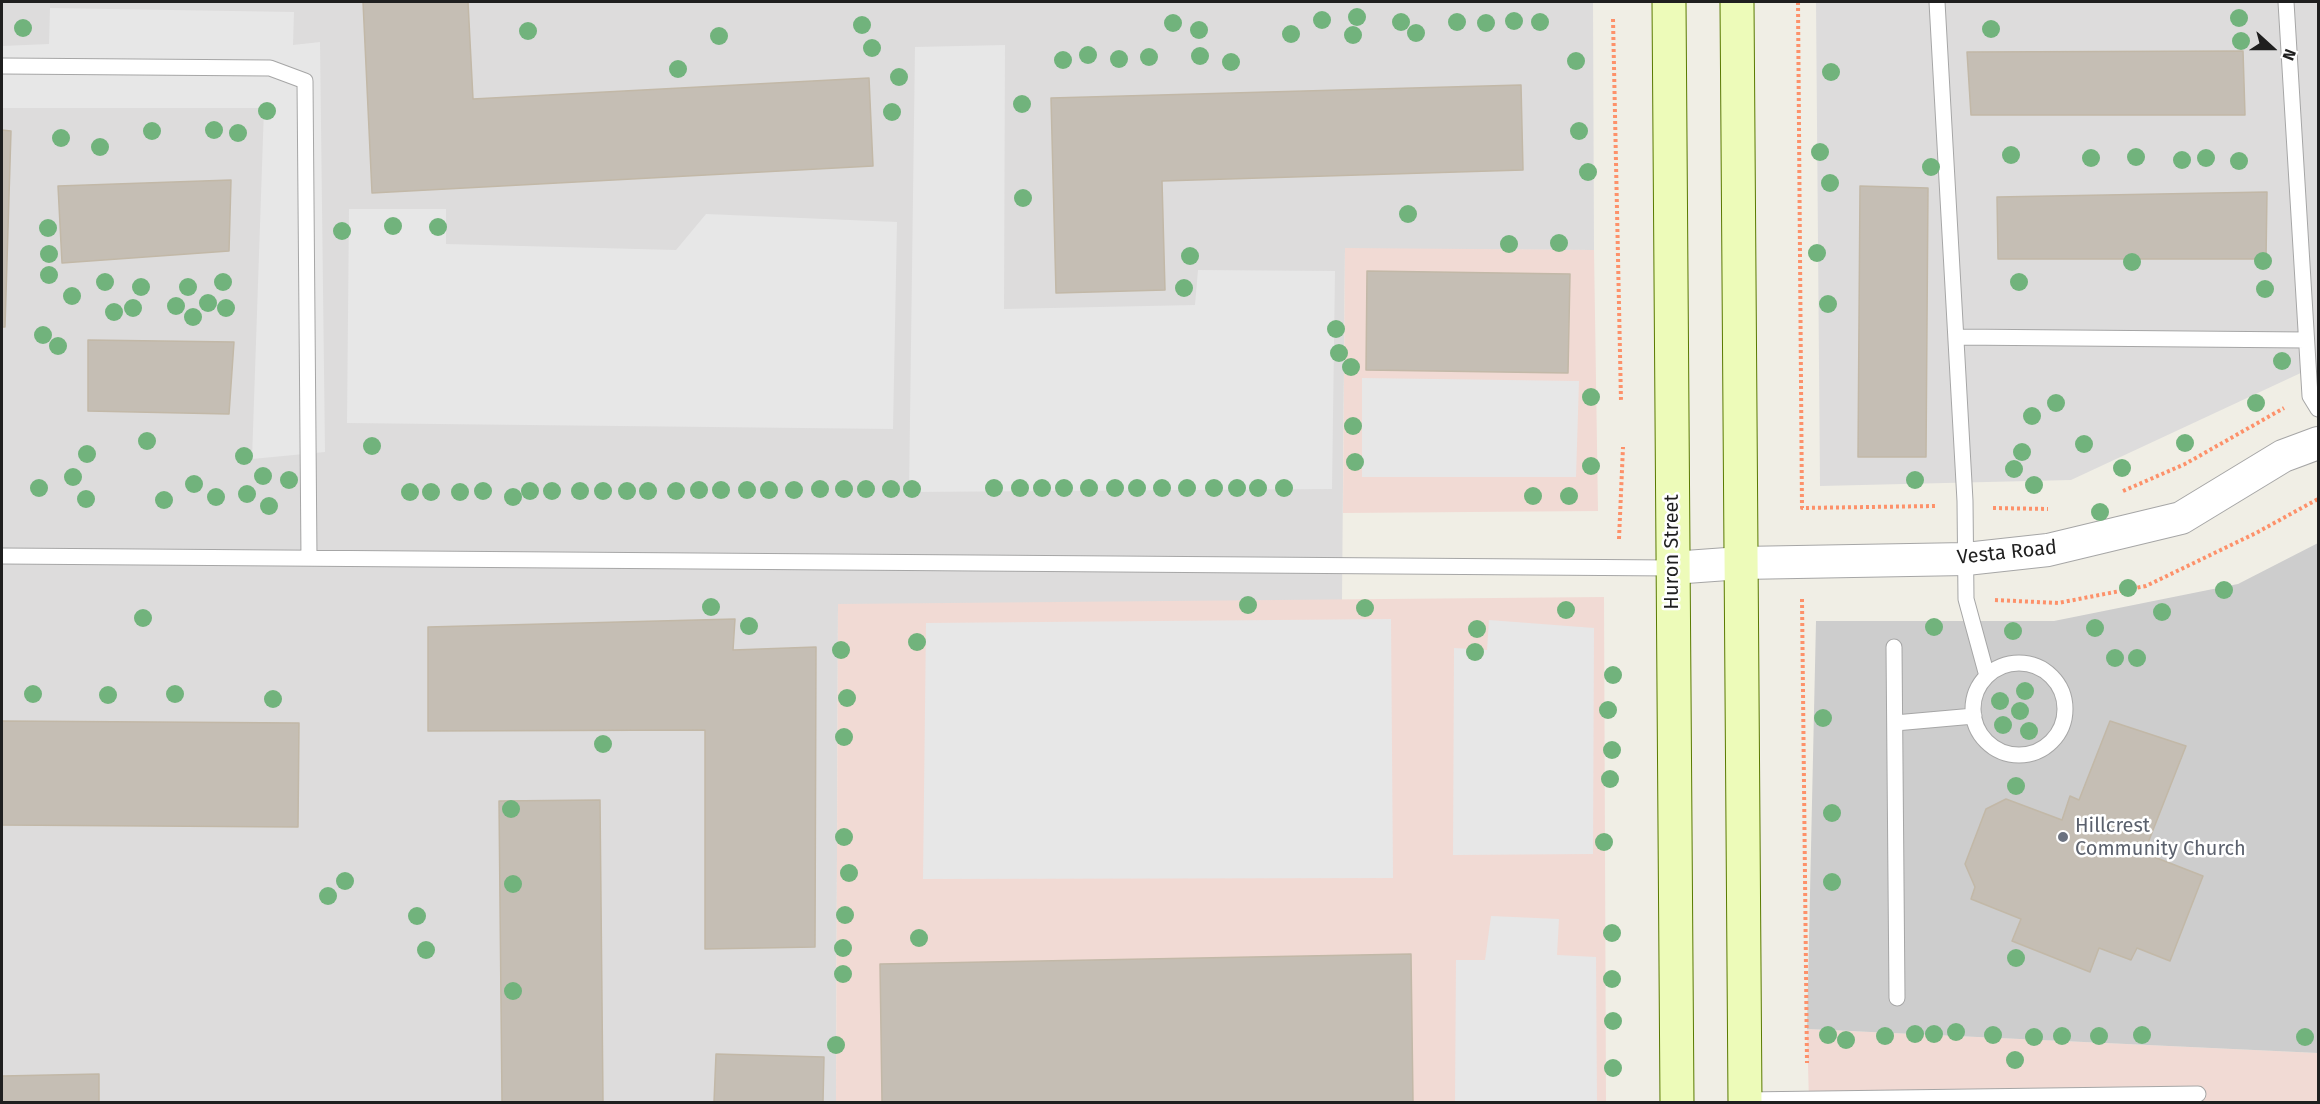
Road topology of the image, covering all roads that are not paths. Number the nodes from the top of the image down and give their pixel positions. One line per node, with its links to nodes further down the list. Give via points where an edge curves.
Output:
1 (1669, 2): 14 (main road, Huron Street)
2 (1737, 2): 13 (main road)
3 (1936, 2): 6 (lane)
4 (2286, 2): 7 (lane)
5 (2, 66): 11 (lane, via 270,69 305,81)
6 (1956, 336): 7 (lane); 12 (lane)
7 (2306, 340): 8 (lane, via 2310,396)
8 (2319, 410)
9 (2319, 443): 12 (street, Vesta Road, via 2283,456 2181,518 2048,550)
10 (2, 556): 11 (lane)
11 (309, 558): 14 (lane)
12 (1965, 559): 13 (street, Vesta Road); 16 (lane, via 1966,599)
13 (1741, 563): 14 (street, Vesta Road); 21 (main road)
14 (1672, 568): 22 (main road, Huron Street)
15 (1894, 647): 18 (lane)
16 (1987, 676): 17 (lane, via 1978,688); 17 (lane, via 2014,663 2043,670 2062,693 2063,723 2044,747 2015,755 1987,743)
17 (1974, 716): 18 (lane)
18 (1895, 723): 19 (lane)
19 (1897, 998)
20 (2198, 1094): 21 (lane)
21 (1745, 1101)
22 (1677, 1102)

